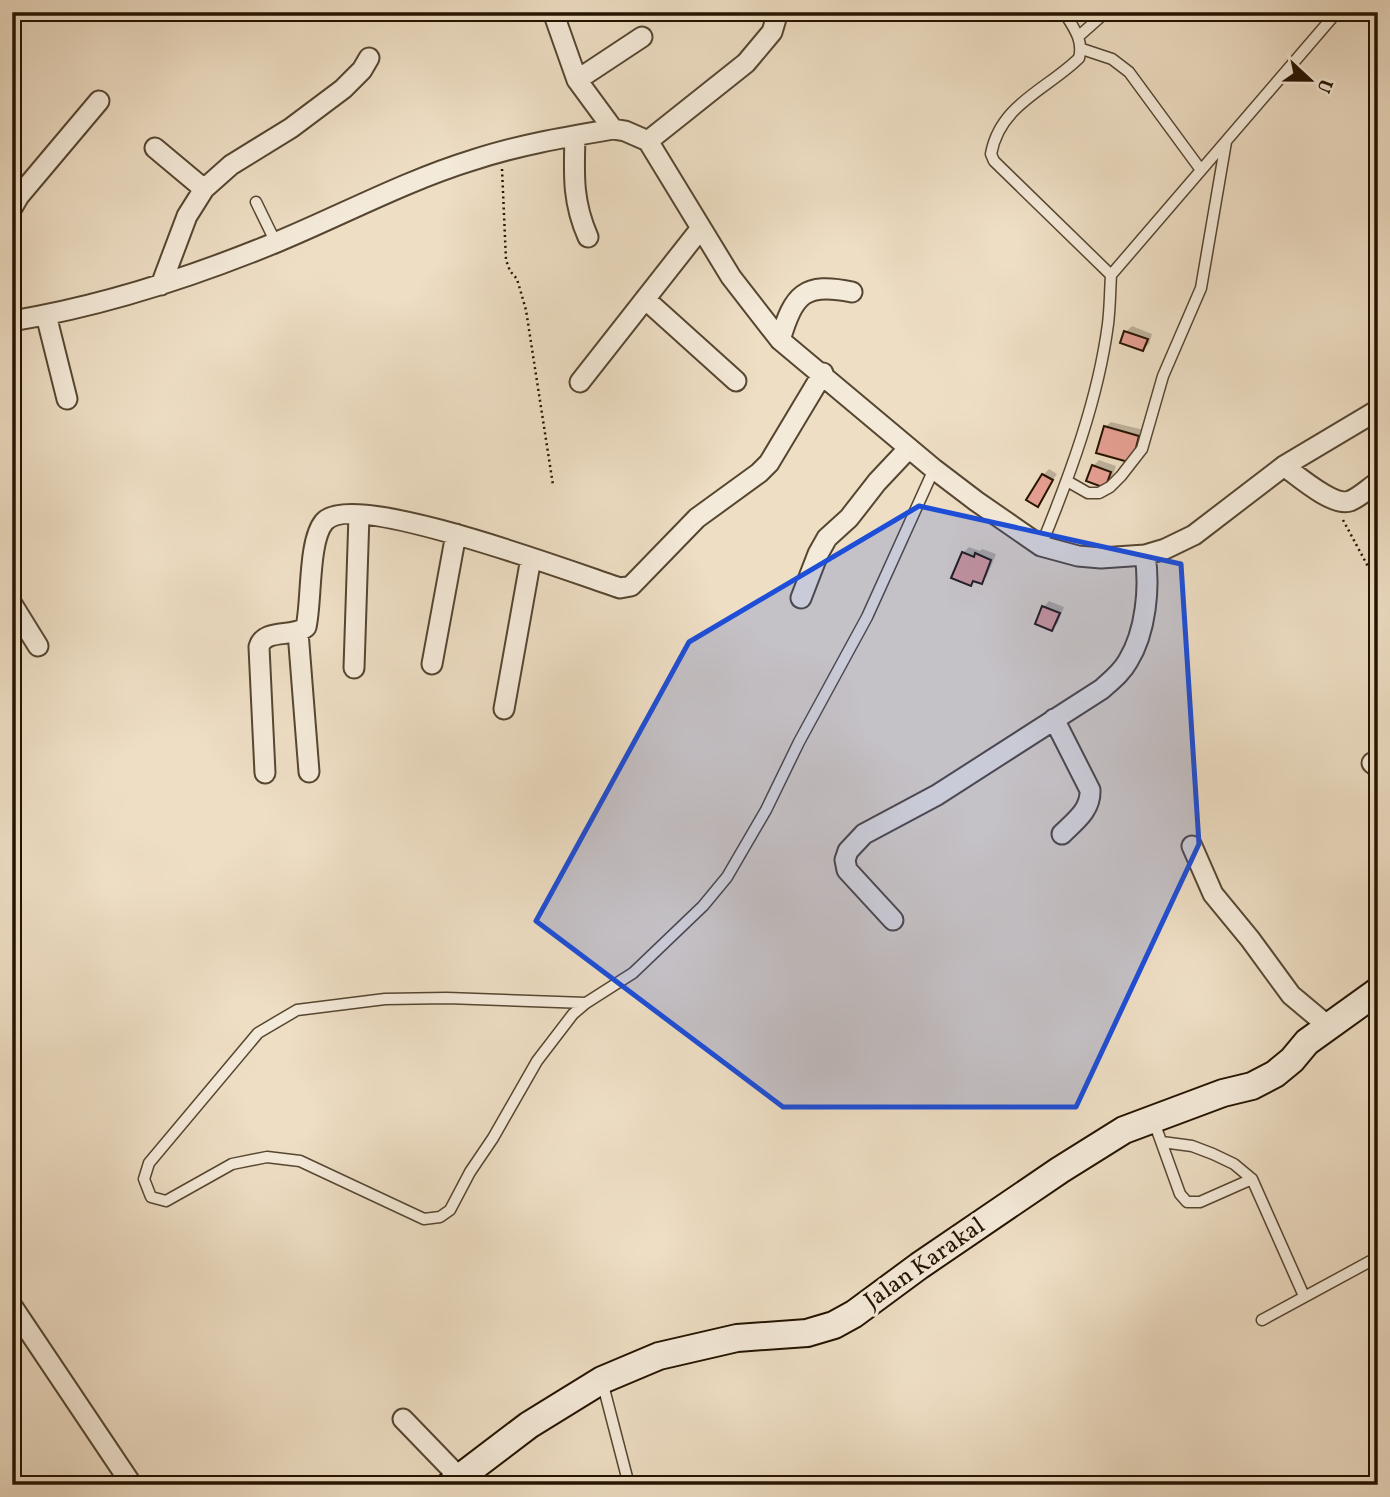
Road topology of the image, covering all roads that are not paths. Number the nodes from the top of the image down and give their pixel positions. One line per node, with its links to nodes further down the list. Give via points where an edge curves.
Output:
1 (553, 12): 10 (street)
2 (778, 12): 14 (street, via 772,32 746,63)
3 (1064, 12): 6 (lane)
4 (1106, 12): 6 (lane)
5 (1337, 12): 15 (lane)
6 (1079, 36): 8 (lane)
7 (642, 37): 10 (street)
8 (1082, 50): 17 (lane, via 1112,59 1129,72); 24 (lane, via 1072,65 1014,111 991,154)
9 (369, 58): 18 (street, via 343,89 231,165)
10 (577, 80): 12 (street)
11 (99, 101): 20 (street)
12 (613, 129): 13 (street); 14 (street)
13 (575, 136): 22 (street, via 575,198); 23 (street, via 471,160)
14 (649, 141): 21 (street)
15 (1226, 141): 17 (lane); 39 (lane, via 1201,288 1163,376 1142,449 1121,476 1098,493 1088,493)
16 (155, 148): 18 (street)
17 (1201, 170): 24 (lane)
18 (204, 189): 25 (street, via 187,216)
19 (256, 202): 23 (lane)
20 (12, 208)
21 (701, 228): 27 (street); 30 (street, via 731,277)
22 (588, 237)
23 (276, 243): 25 (street)
24 (1111, 275): 39 (lane, via 1100,363)
25 (161, 285): 28 (street)
26 (852, 292): 30 (street, via 828,287 803,294 788,316)
27 (645, 299): 32 (street); 33 (street)
28 (46, 315): 29 (street); 34 (street)
29 (12, 321)
30 (780, 340): 31 (street)
31 (823, 373): 36 (street); 45 (street, via 769,463 696,518 631,586 620,588)
32 (736, 381)
33 (580, 382)
34 (67, 399)
35 (1378, 410): 37 (street)
36 (909, 448): 38 (street); 46 (street, via 827,538)
37 (1284, 466): 40 (street, via 1343,502); 44 (street, via 1194,535)
38 (934, 469): 43 (street); 60 (lane, via 867,617 727,877 633,973)
39 (1067, 481): 43 (lane)
40 (1378, 482)
41 (359, 515): 42 (street); 48 (street, via 328,518 316,534 309,617); 51 (street)
42 (456, 534): 45 (street); 50 (street)
43 (1041, 546): 44 (street, via 1089,557)
44 (1145, 555): 53 (street, via 1148,590 1128,662 1102,688)
45 (531, 558): 52 (street)
46 (801, 598)
47 (12, 604): 49 (street)
48 (298, 632): 54 (street); 55 (street, via 265,637 259,647)
49 (38, 646)
50 (432, 664)
51 (354, 668)
52 (504, 709)
53 (1054, 719): 56 (street, via 1090,790 1086,809); 58 (street, via 937,795 863,834 848,851 847,870)
54 (309, 772)
55 (265, 773)
56 (1062, 834)
57 (1192, 846): 61 (street, via 1213,894 1291,995)
58 (893, 920)
59 (1378, 991): 61 (main road, Jalan Karakal)
60 (586, 1003): 60 (lane, via 385,999 297,1010 258,1034 149,1163 144,1179 151,1197 166,1201 232,1164 267,1157 300,1161 424,1219 440,1217 450,1210 537,1061)
61 (1328, 1026): 62 (main road, Jalan Karakal, via 1275,1074 1223,1093)
62 (1157, 1130): 63 (lane, via 1234,1164); 63 (lane, via 1187,1202 1200,1202); 68 (main road, Jalan Karakal, via 1124,1130 834,1325 807,1333 737,1338 659,1356)
63 (1252, 1180): 65 (lane)
64 (1378, 1257): 65 (lane)
65 (1304, 1296): 67 (lane)
66 (12, 1306): 71 (street)
67 (1262, 1320)
68 (602, 1380): 70 (main road, Jalan Karakal, via 529,1425); 72 (lane)
69 (403, 1419): 70 (street)
70 (454, 1481)
71 (132, 1485)
72 (629, 1485)

